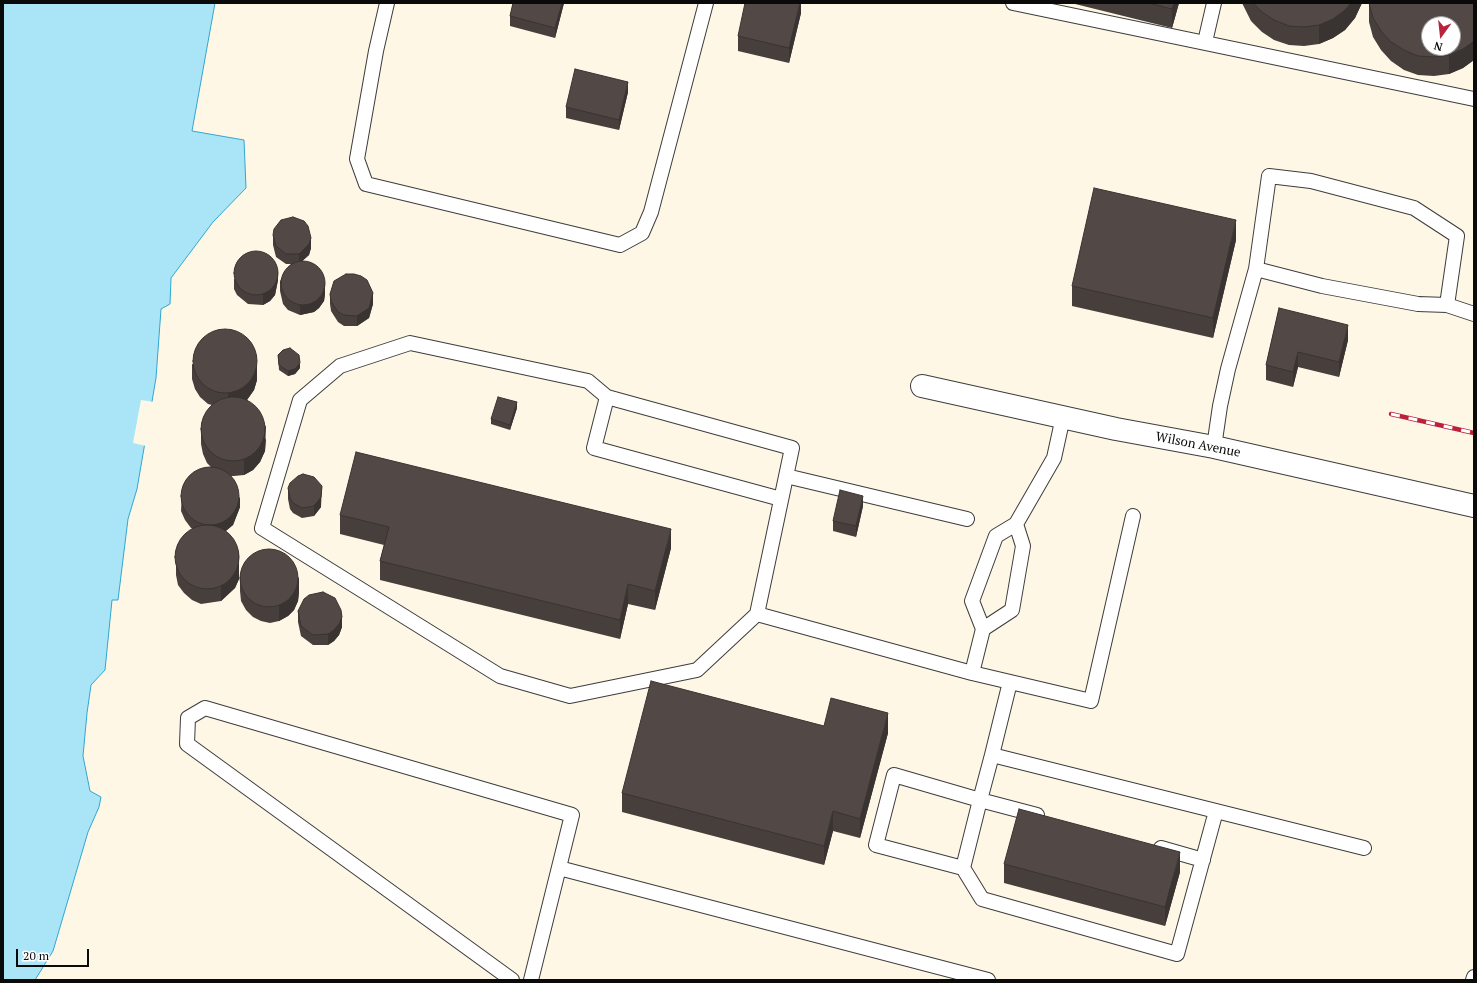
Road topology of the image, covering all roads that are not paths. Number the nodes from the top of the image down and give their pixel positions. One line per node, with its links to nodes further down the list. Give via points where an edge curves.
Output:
1 (387, 3): 2 (lane, via 376,51 358,159 366,184 620,245 642,233 651,212)
2 (706, 3)
3 (1013, 3): 5 (lane)
4 (1214, 3): 5 (lane)
5 (1205, 42): 6 (lane)
6 (1474, 99)
7 (1256, 269): 8 (lane, via 1322,286 1418,304); 8 (lane, via 1269,176 1311,181 1414,208 1457,236); 13 (lane, via 1228,369)
8 (1447, 304): 9 (lane)
9 (1474, 314)
10 (922, 386): 12 (street, Wilson Avenue)
11 (607, 397): 14 (lane, via 792,448); 15 (lane, via 594,448); 20 (lane, via 588,381 410,343 340,366 300,400 262,528 500,676 570,696 697,670)
12 (1063, 417): 13 (street, Wilson Avenue); 19 (lane, via 1054,458)
13 (1214, 447): 16 (street, Wilson Avenue)
14 (786, 476): 15 (lane); 18 (lane)
15 (781, 499): 20 (lane)
16 (1474, 506)
17 (1133, 516): 23 (lane, via 1092,701)
18 (967, 519)
19 (1016, 524): 21 (lane, via 996,536 972,600); 21 (lane, via 1023,546 1012,610)
20 (757, 614): 22 (lane)
21 (983, 629): 22 (lane)
22 (972, 673): 23 (lane)
23 (1010, 682): 24 (lane)
24 (992, 755): 25 (lane); 26 (lane)
25 (980, 800): 27 (lane); 32 (lane); 32 (lane, via 894,775 876,845)
26 (1216, 812): 29 (lane); 30 (lane)
27 (1050, 818)
28 (1149, 845): 30 (lane)
29 (1364, 848)
30 (1203, 860): 32 (lane, via 1177,954 982,899)
31 (559, 868): 34 (lane, via 572,815 205,708 188,718 187,744); 35 (lane); 36 (lane)
32 (963, 868)
33 (1474, 977): 37 (lane)
34 (512, 980)
35 (531, 980)
36 (988, 980)
37 (1472, 980)

